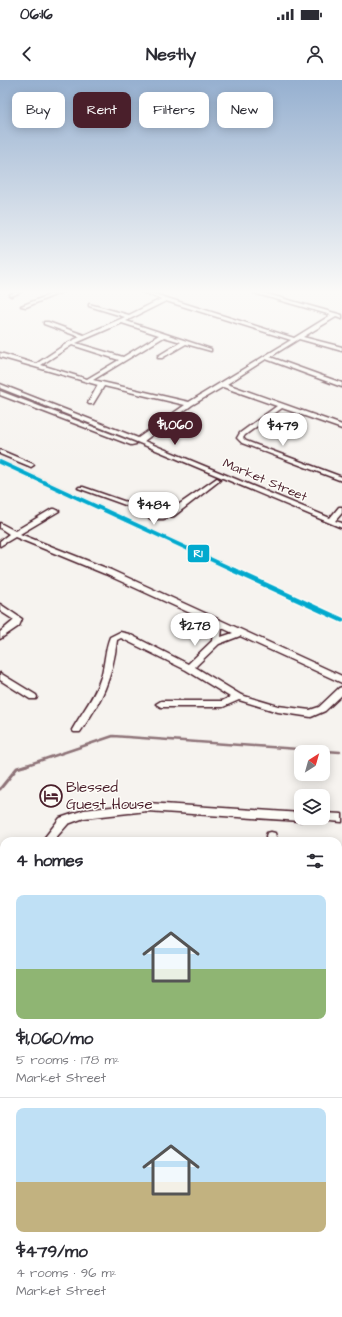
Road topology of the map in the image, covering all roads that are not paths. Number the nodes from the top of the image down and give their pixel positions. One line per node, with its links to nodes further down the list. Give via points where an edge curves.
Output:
1 (61, 350): 10 (street)
2 (92, 350): 9 (street)
3 (138, 350): 9 (street)
4 (172, 350): 7 (street)
5 (276, 350): 8 (street)
6 (0, 355): 10 (street)
7 (160, 357)
8 (265, 357): 13 (street); 14 (street)
9 (122, 359): 11 (street)
10 (36, 366): 11 (street)
11 (88, 381): 12 (street)
12 (102, 384): 17 (street); 18 (street)
13 (221, 384): 18 (street); 19 (street)
14 (342, 385)
15 (0, 386): 21 (street, Market Street)
16 (0, 393): 24 (street, Market Street)
17 (91, 403)
18 (190, 404): 21 (street)
19 (281, 406): 20 (street); 25 (street, via 240,438 244,442)
20 (342, 427)
21 (139, 441): 29 (street, Market Street)
22 (0, 452): 23 (street)
23 (31, 465)
24 (218, 480): 26 (street, via 177,510 163,517 154,517 130,505); 32 (street, Market Street)
25 (342, 480)
26 (81, 488)
27 (342, 509): 29 (street)
28 (55, 511): 33 (street, via 36,524)
29 (331, 521): 31 (street, Market Street)
30 (0, 525): 33 (street)
31 (342, 526)
32 (342, 531)
33 (14, 534): 34 (street); 36 (street, via 69,555)
34 (0, 544)
35 (0, 607): 38 (street, via 18,619 16,624)
36 (218, 623): 37 (street); 39 (street)
37 (241, 633): 39 (street); 42 (street)
38 (0, 636)
39 (216, 642): 40 (street)
40 (189, 668): 45 (street); 47 (street, via 126,636 113,638 110,664 101,694)
41 (0, 676): 44 (street)
42 (342, 680)
43 (342, 690): 45 (street, via 322,709 311,714 278,709)
44 (33, 697)
45 (238, 697): 46 (street, via 223,704)
46 (161, 704)
47 (77, 730)
48 (294, 817): 51 (street, via 147,807 84,814 64,821)
49 (330, 817): 50 (street)
50 (342, 818)
51 (50, 837)

